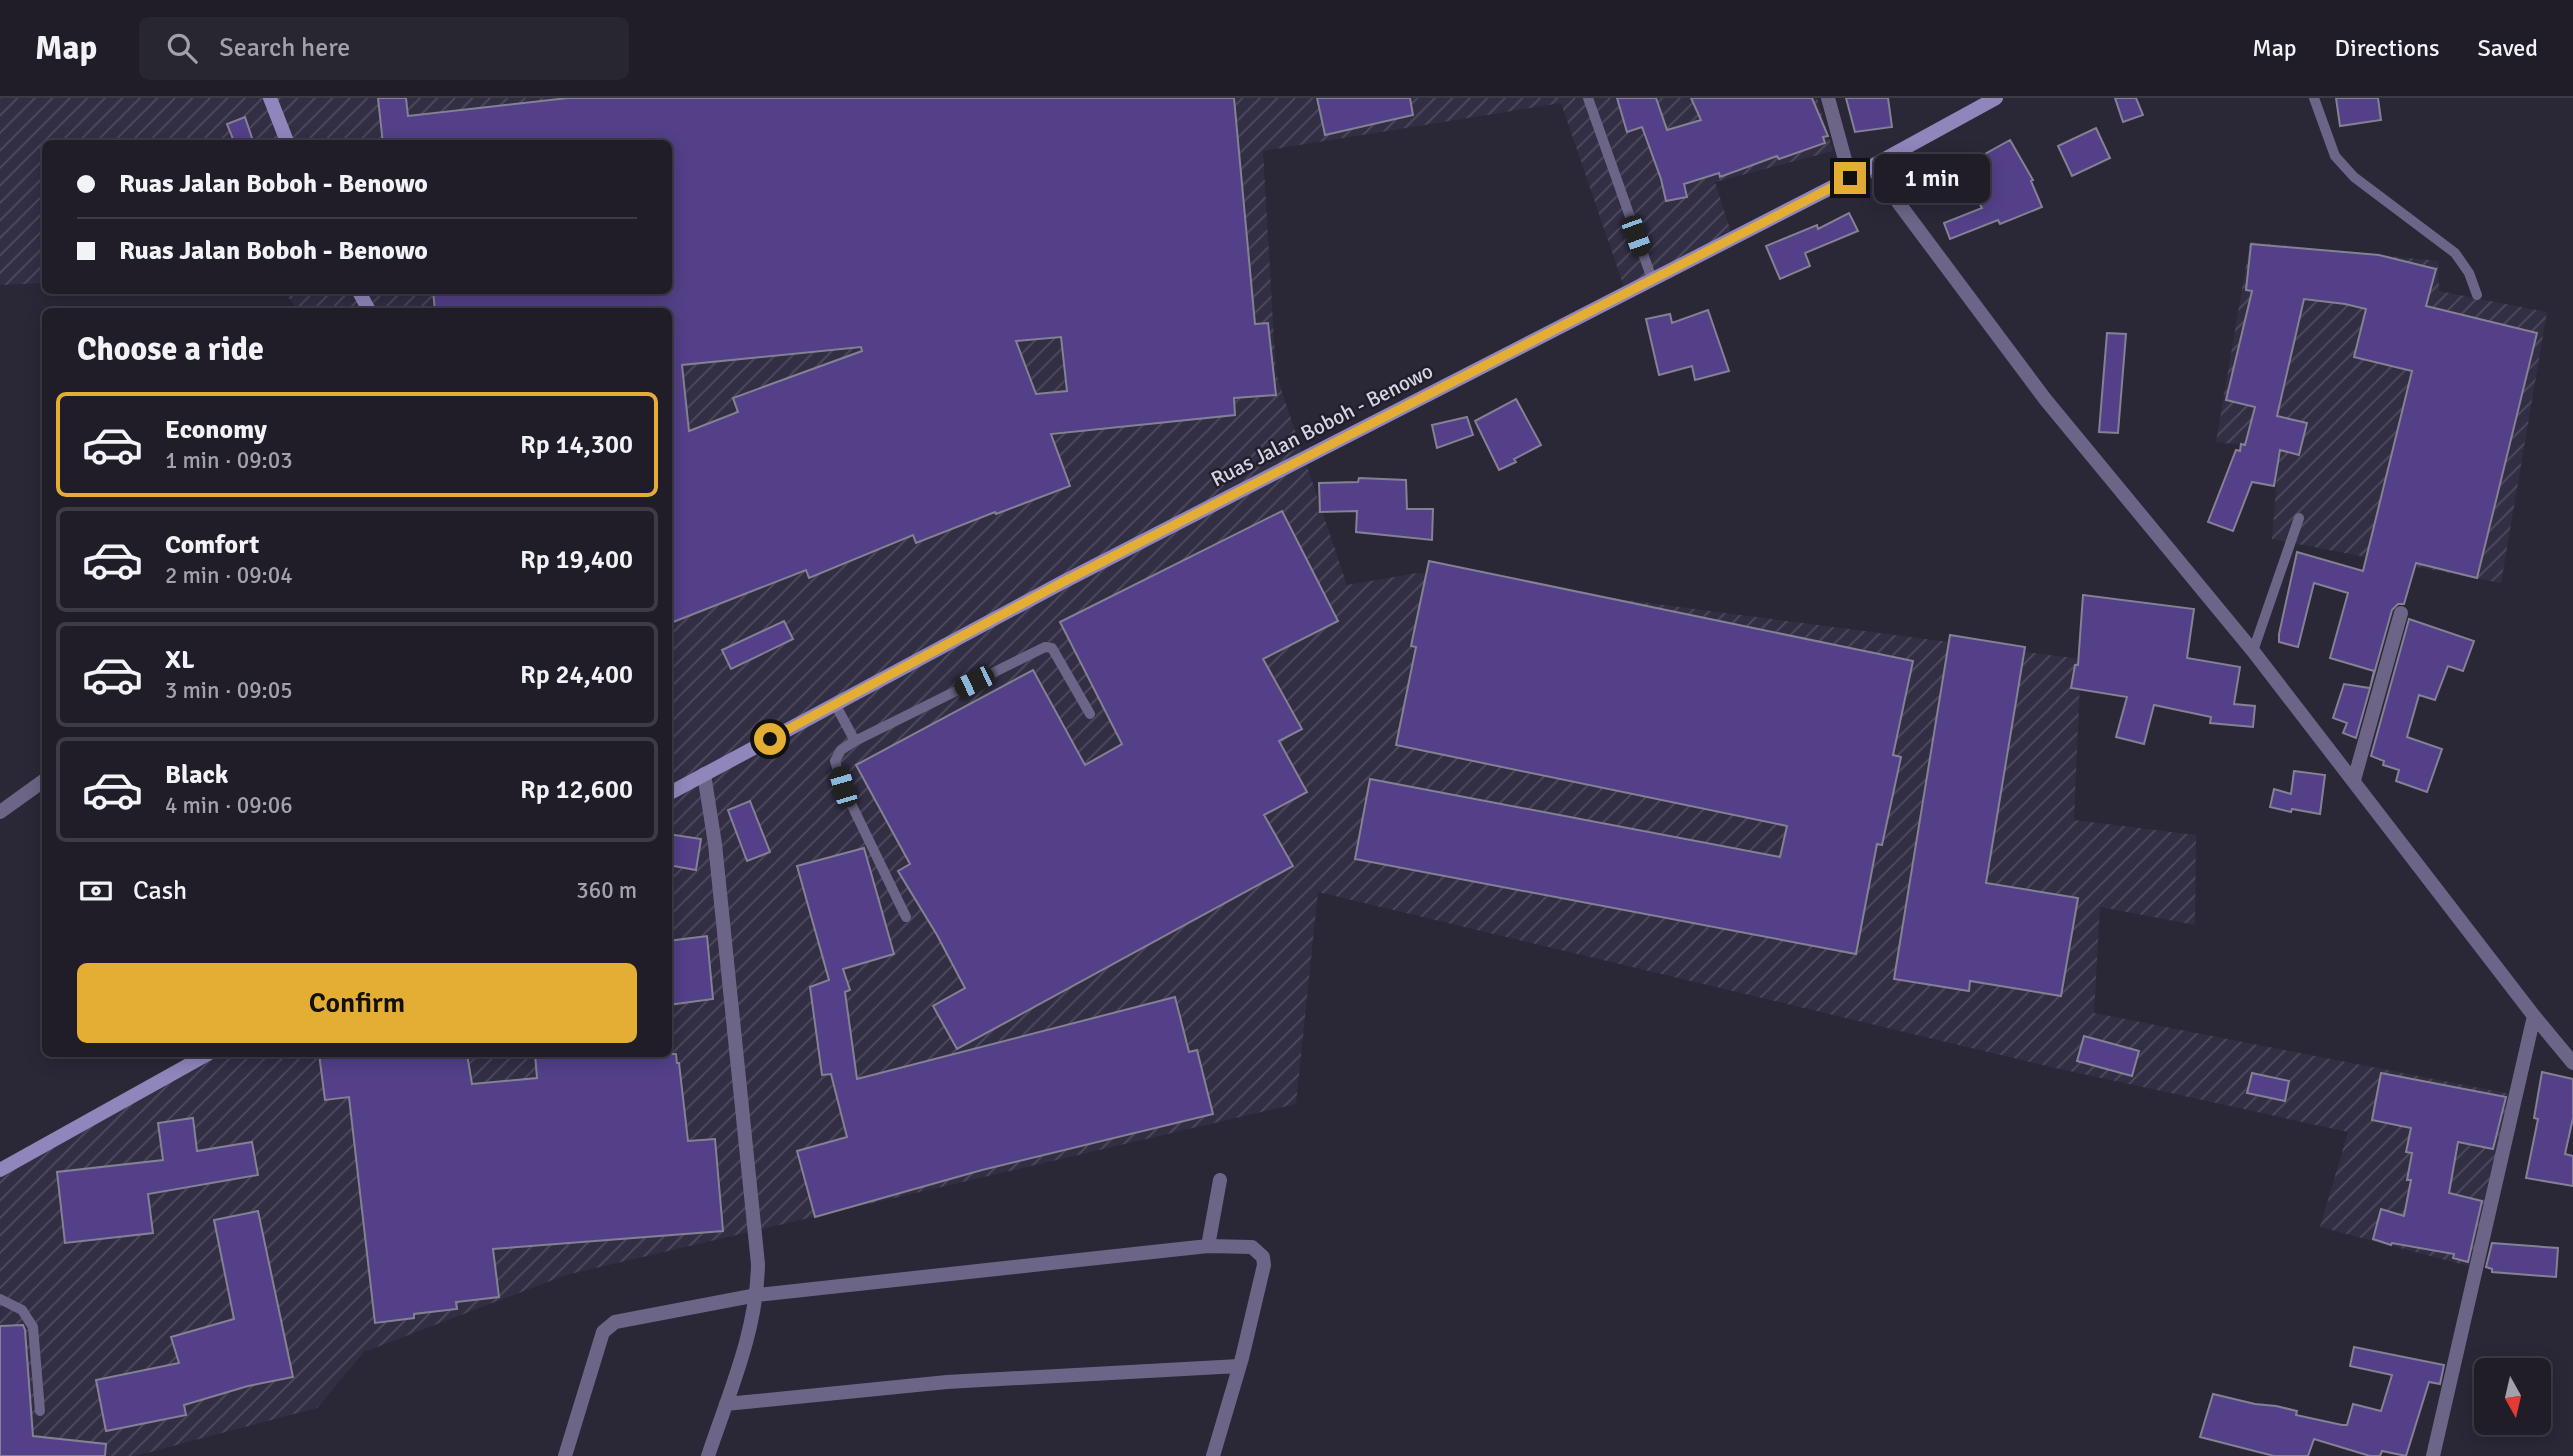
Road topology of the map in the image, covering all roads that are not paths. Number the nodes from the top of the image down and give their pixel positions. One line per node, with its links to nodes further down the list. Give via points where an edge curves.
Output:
1 (270, 98): 6 (main road)
2 (1588, 98): 9 (lane)
3 (1828, 98): 8 (street)
4 (1996, 98): 7 (main road, Ruas Jalan Boboh - Benowo)
5 (2314, 98): 10 (lane, via 2335,156 2354,177 2455,253)
6 (286, 140)
7 (1871, 166): 8 (main road, Ruas Jalan Boboh - Benowo); 13 (street, via 2045,399)
8 (1850, 178): 9 (main road, Ruas Jalan Boboh - Benowo)
9 (1652, 279): 14 (main road, Ruas Jalan Boboh - Benowo)
10 (2477, 295)
11 (2299, 518): 13 (lane)
12 (2401, 613): 18 (street)
13 (2253, 651): 18 (street)
14 (835, 704): 16 (lane); 17 (main road, Ruas Jalan Boboh - Benowo)
15 (1090, 714): 16 (lane, via 1052,648 1045,647)
16 (855, 741): 22 (lane, via 841,750 835,761)
17 (704, 774): 20 (main road, Ruas Jalan Boboh - Benowo); 29 (street, via 758,1264)
18 (2354, 780): 23 (street)
19 (42, 782): 21 (street)
20 (672, 792)
21 (0, 812)
22 (906, 917)
23 (2534, 1016): 25 (street); 37 (street)
24 (203, 1057): 26 (main road)
25 (2573, 1063)
26 (0, 1170)
27 (1220, 1180): 28 (street)
28 (1208, 1246): 29 (street); 31 (street, via 1252,1247 1263,1256)
29 (757, 1294): 32 (street, via 746,1348); 34 (street, via 628,1319 606,1328)
30 (0, 1300): 33 (lane, via 22,1310 33,1327)
31 (1239, 1366): 32 (street, via 947,1382); 36 (street)
32 (726, 1404): 35 (street)
33 (40, 1411)
34 (565, 1456)
35 (708, 1456)
36 (1213, 1456)
37 (2433, 1456)

